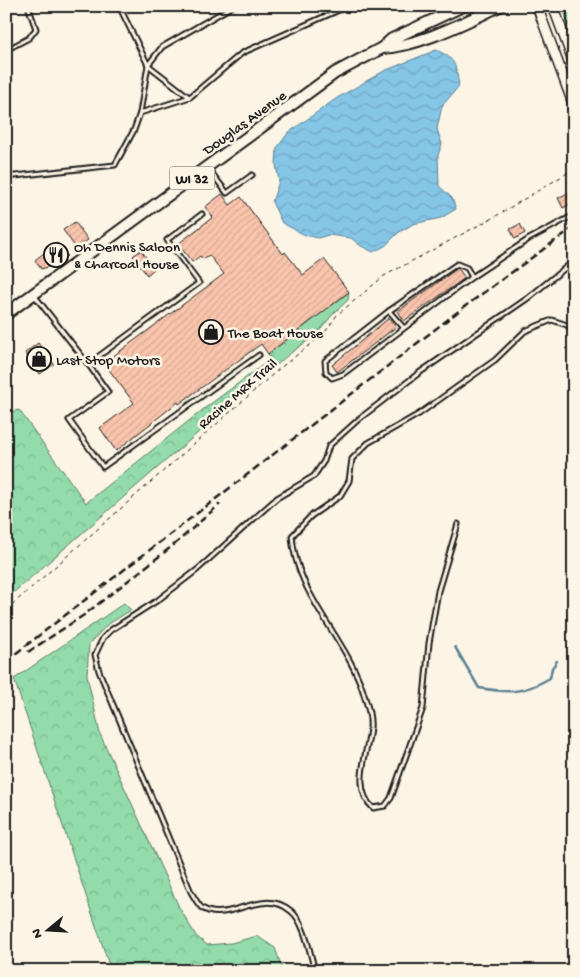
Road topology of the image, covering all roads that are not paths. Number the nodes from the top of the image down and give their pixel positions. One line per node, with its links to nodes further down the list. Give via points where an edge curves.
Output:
1 (28, 6): 10 (lane, via 36,29 29,38)
2 (119, 6): 12 (lane)
3 (233, 6): 12 (lane, via 162,47)
4 (348, 6): 13 (lane, via 242,53)
5 (463, 6): 9 (main road, Douglas Avenue / WI 32, via 392,39)
6 (500, 6): 9 (main road, Douglas Avenue / WI 32, via 397,48)
7 (537, 6): 14 (street)
8 (553, 7): 11 (street)
9 (382, 48): 16 (main road, Douglas Avenue / WI 32, via 335,73)
10 (6, 50)
11 (574, 63)
12 (148, 65): 13 (lane); 15 (lane)
13 (190, 97): 15 (lane)
14 (574, 106)
15 (140, 113): 18 (lane, via 115,165)
16 (207, 167): 17 (lane, via 227,193); 23 (main road, Douglas Avenue / WI 32)
17 (252, 175)
18 (6, 177)
19 (202, 214): 29 (lane, via 167,240 199,283)
20 (574, 215): 22 (lane, via 529,239)
21 (574, 264): 32 (lane, via 358,419 329,446 314,476 277,498 197,570 111,630 95,655 98,671 191,892 201,908 215,913 255,902 275,903 291,911 305,935)
22 (472, 277): 24 (lane, via 467,268 457,264); 26 (lane)
23 (33, 294): 25 (main road, Douglas Avenue / WI 32); 29 (lane)
24 (389, 311): 26 (lane); 26 (lane, via 325,361 326,372 332,378 343,374)
25 (6, 314)
26 (404, 327)
27 (574, 332): 30 (lane, via 567,325 552,320 525,331 495,360 419,414 368,443 352,459 349,481 340,496 310,516 292,536 293,556 304,583 356,673 366,698 370,726 361,784 366,802 373,808 385,806 391,798 423,708 438,591)
28 (259, 355): 29 (lane, via 103,467 70,420 108,392)
29 (88, 364)
30 (458, 524)
31 (574, 967): 33 (lane)
32 (315, 971)
33 (564, 971)

